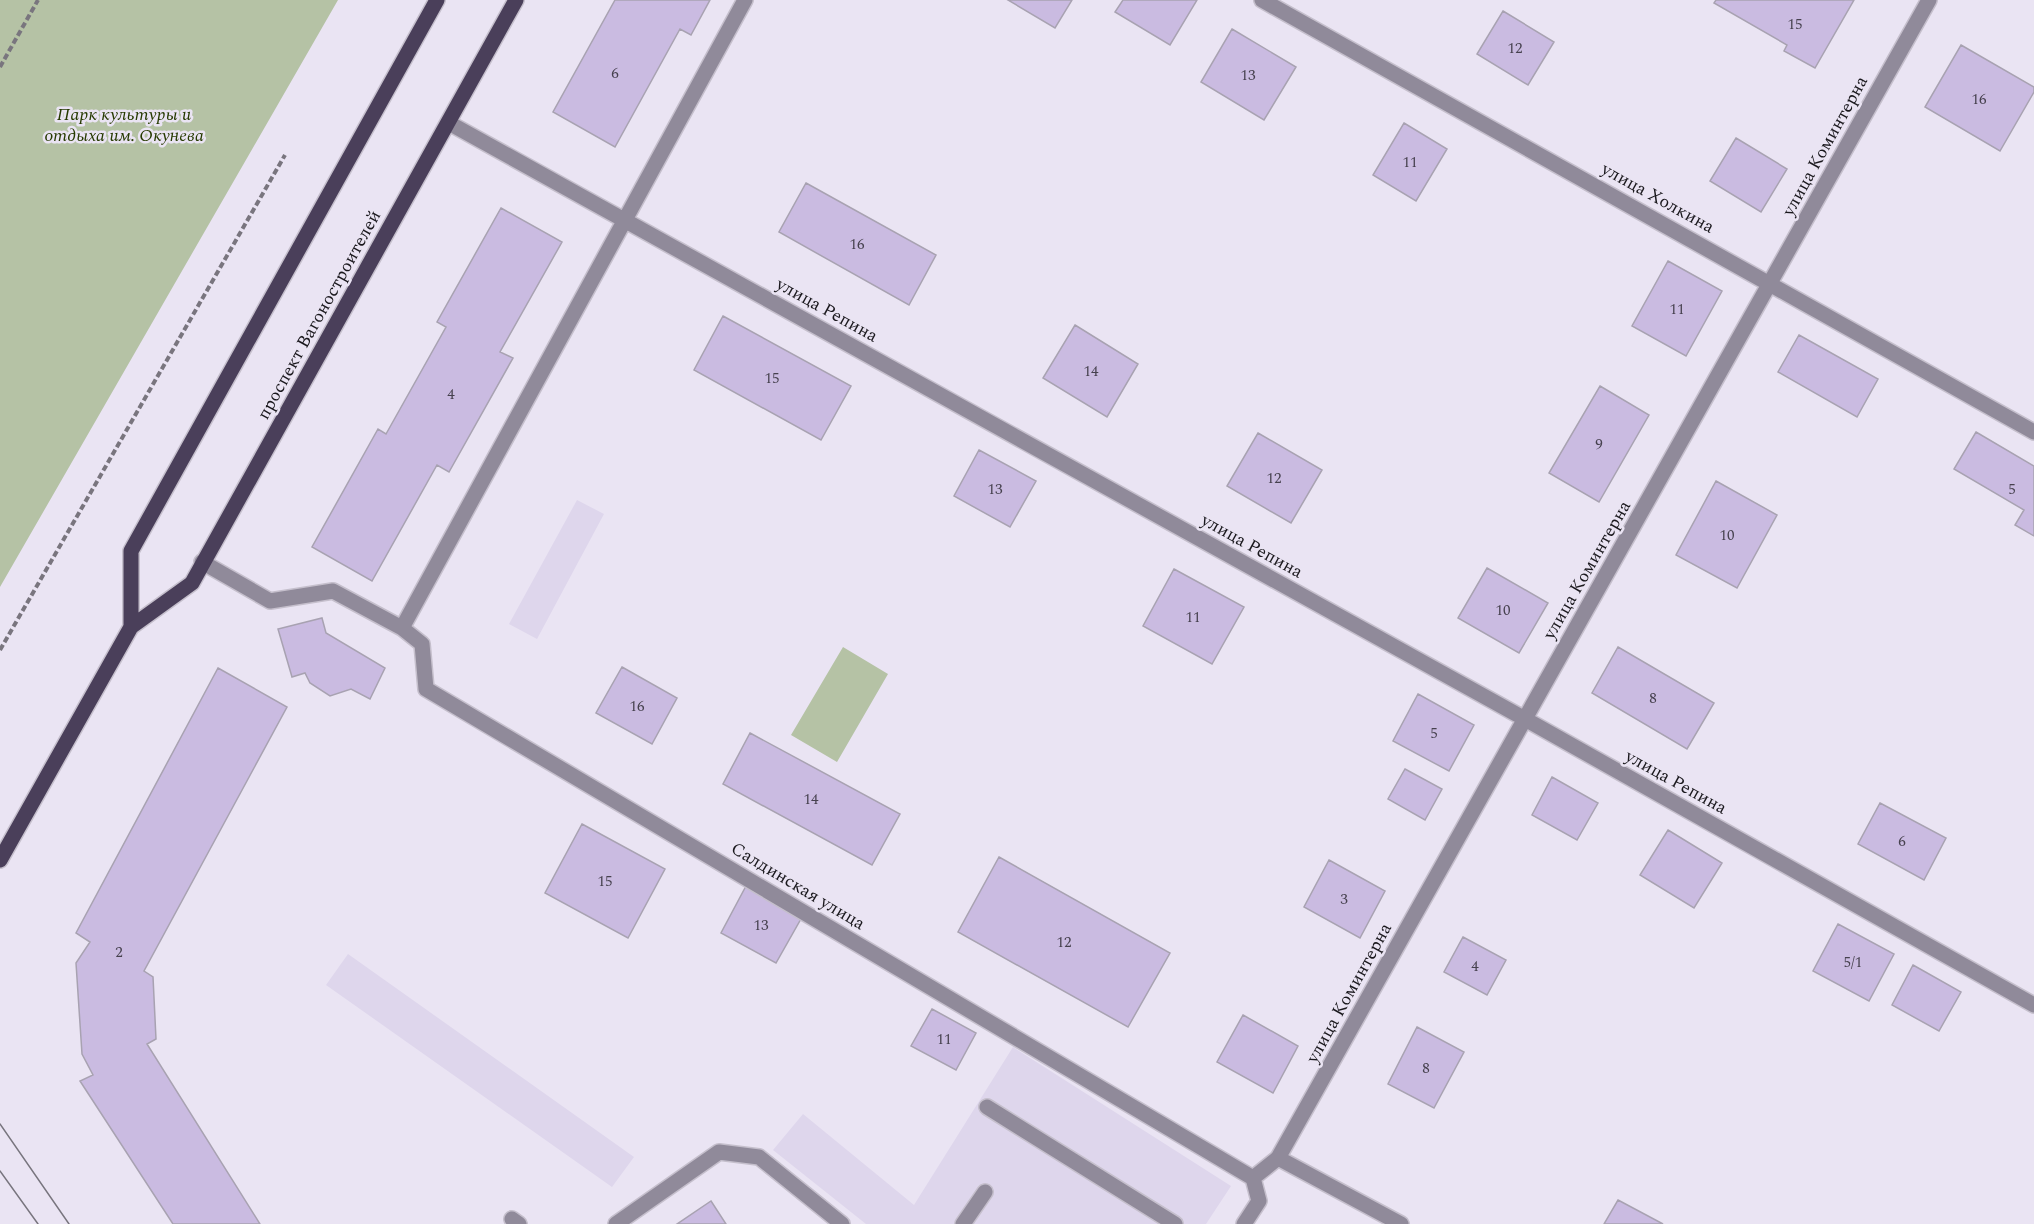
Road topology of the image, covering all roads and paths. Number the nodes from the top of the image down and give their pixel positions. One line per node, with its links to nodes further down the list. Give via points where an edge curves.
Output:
1 (38, 0): 7 (path)
2 (437, 0): 14 (main road, проспект Вагоностроителей, via 131,551)
3 (516, 0): 8 (main road, проспект Вагоностроителей)
4 (745, 0): 10 (street)
5 (1262, 0): 11 (street, улица Холкина)
6 (1929, 0): 11 (street, улица Коминтерна)
7 (0, 67)
8 (449, 123): 10 (street, улица Репина); 13 (main road, проспект Вагоностроителей)
9 (285, 155): 16 (path)
10 (624, 220): 15 (street); 17 (street, улица Репина)
11 (1771, 284): 12 (street, улица Холкина); 17 (street, улица Коминтерна)
12 (2034, 432)
13 (202, 562): 14 (main road, проспект Вагоностроителей, via 192,583); 15 (street, Салдинская улица, via 270,601 333,591)
14 (131, 627): 18 (main road, проспект Вагоностроителей)
15 (402, 627): 22 (street, Салдинская улица, via 422,644 426,689)
16 (0, 650)
17 (1525, 719): 19 (street, улица Репина); 21 (street, улица Коминтерна)
18 (0, 860)
19 (2034, 1005)
20 (987, 1107): 27 (street)
21 (1278, 1158): 22 (street); 29 (street)
22 (1253, 1178): 28 (street, via 1259,1201)
23 (985, 1192): 26 (street)
24 (615, 1224): 25 (street, via 719,1152 759,1157)
25 (842, 1224)
26 (963, 1224)
27 (1175, 1224)
28 (1244, 1224)
29 (1401, 1224)

